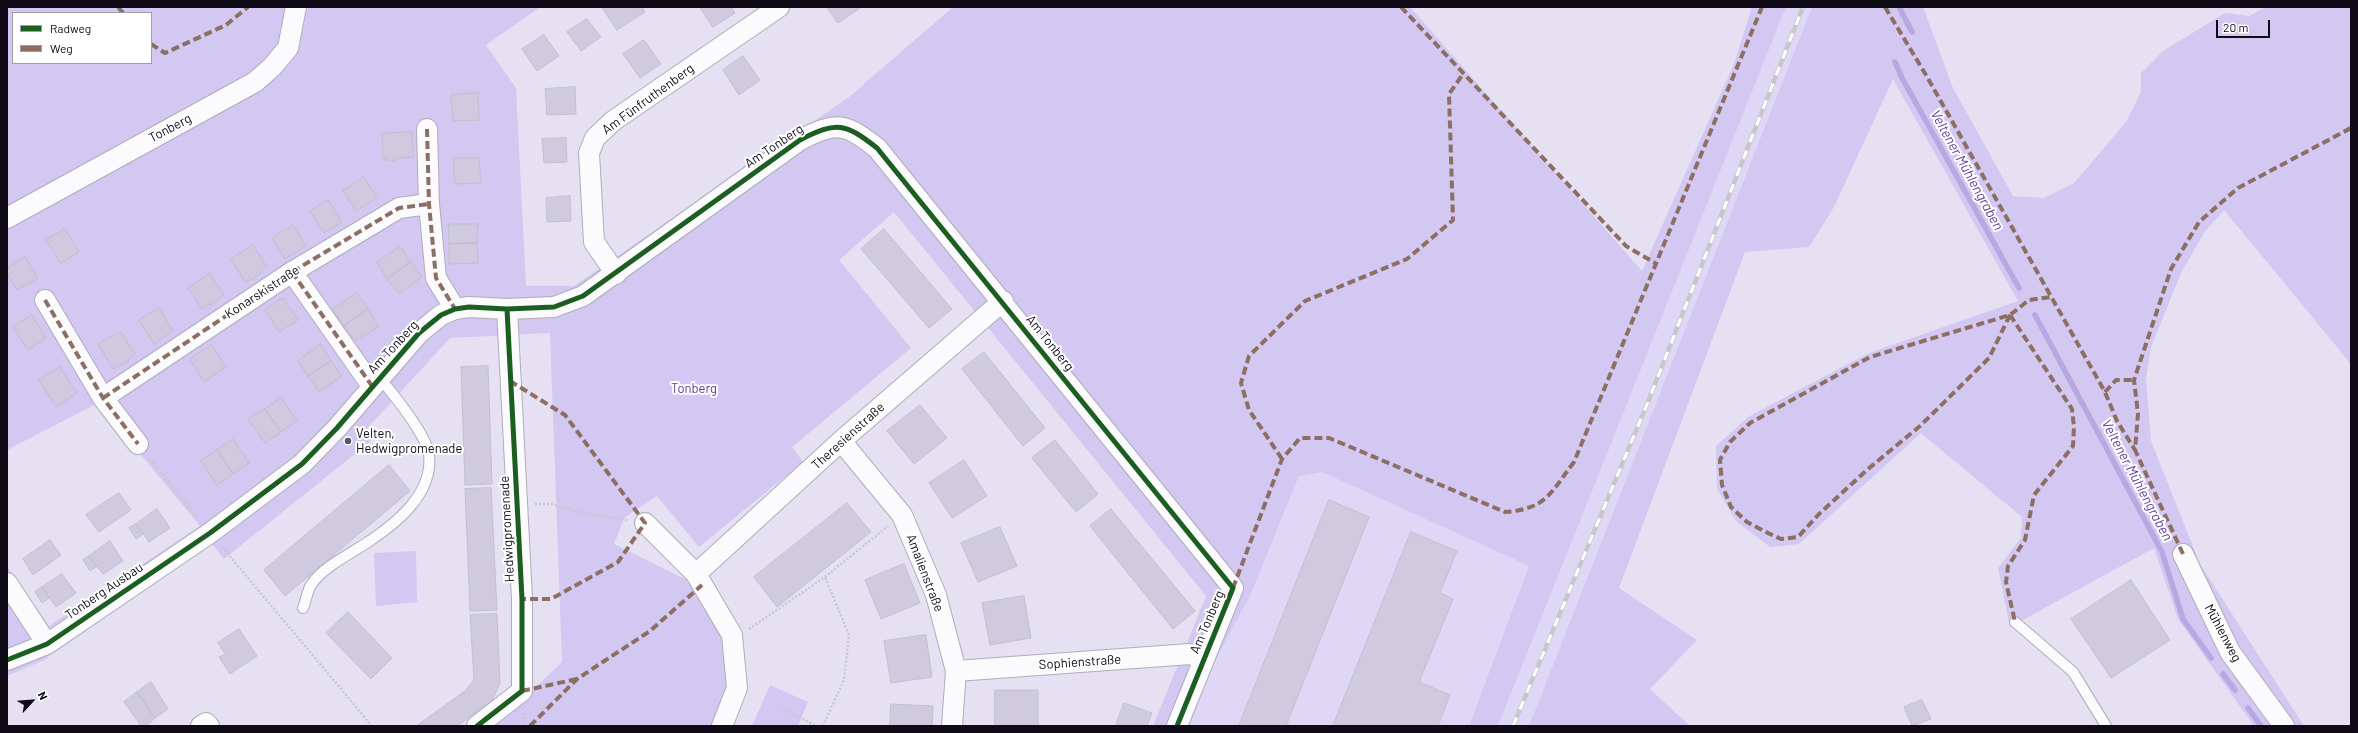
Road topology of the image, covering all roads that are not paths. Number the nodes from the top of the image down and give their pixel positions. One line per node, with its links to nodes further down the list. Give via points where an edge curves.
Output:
1 (296, 7): 5 (street, Tonberg, via 288,48 255,82)
2 (779, 7): 7 (street, Am Fünfruthenberg, via 613,121 595,138 590,153 594,242)
3 (427, 129): 4 (street)
4 (429, 204): 6 (street, Konarskistraße, via 399,208); 10 (street, via 436,278)
5 (7, 218)
6 (292, 272): 12 (street); 13 (street, Konarskistraße)
7 (616, 274): 9 (street, Am Tonberg, via 800,140 818,130 838,126 859,134 877,148); 11 (street, Am Tonberg, via 583,296 554,308)
8 (45, 300): 13 (street)
9 (1003, 301): 14 (street, Theresienstraße); 24 (street, Am Tonberg, via 1233,588)
10 (455, 309): 11 (street, Am Tonberg); 12 (street, Am Tonberg, via 441,315 419,333)
11 (507, 309): 29 (street, Hedwigpromenade, via 522,599 522,691)
12 (376, 382): 17 (street, Am Tonberg, via 302,464); 21 (lane, via 398,400 424,443 429,453 428,471 422,487 404,515 314,582)
13 (103, 398): 15 (street)
14 (841, 441): 19 (street, Theresienstraße); 26 (street, Amalienstraße, via 902,515 936,595)
15 (138, 444)
16 (645, 523): 19 (street)
17 (210, 532): 23 (street, Tonberg Ausbau)
18 (2183, 554): 34 (street, Mühlenweg, via 2230,652)
19 (696, 574): 30 (street, via 732,635 737,688)
20 (7, 582): 23 (street)
21 (303, 608)
22 (2015, 622): 33 (lane, via 2073,672)
23 (47, 644): 25 (street, Tonberg Ausbau)
24 (1203, 659): 26 (street, Sophienstraße, via 1190,654); 32 (street, Am Tonberg)
25 (7, 660)
26 (956, 671): 31 (street, Amalienstraße)
27 (201, 726): 28 (street, via 206,723)
28 (209, 726)
29 (477, 726)
30 (722, 726)
31 (952, 726)
32 (1177, 726)
33 (2106, 726)
34 (2284, 726)

